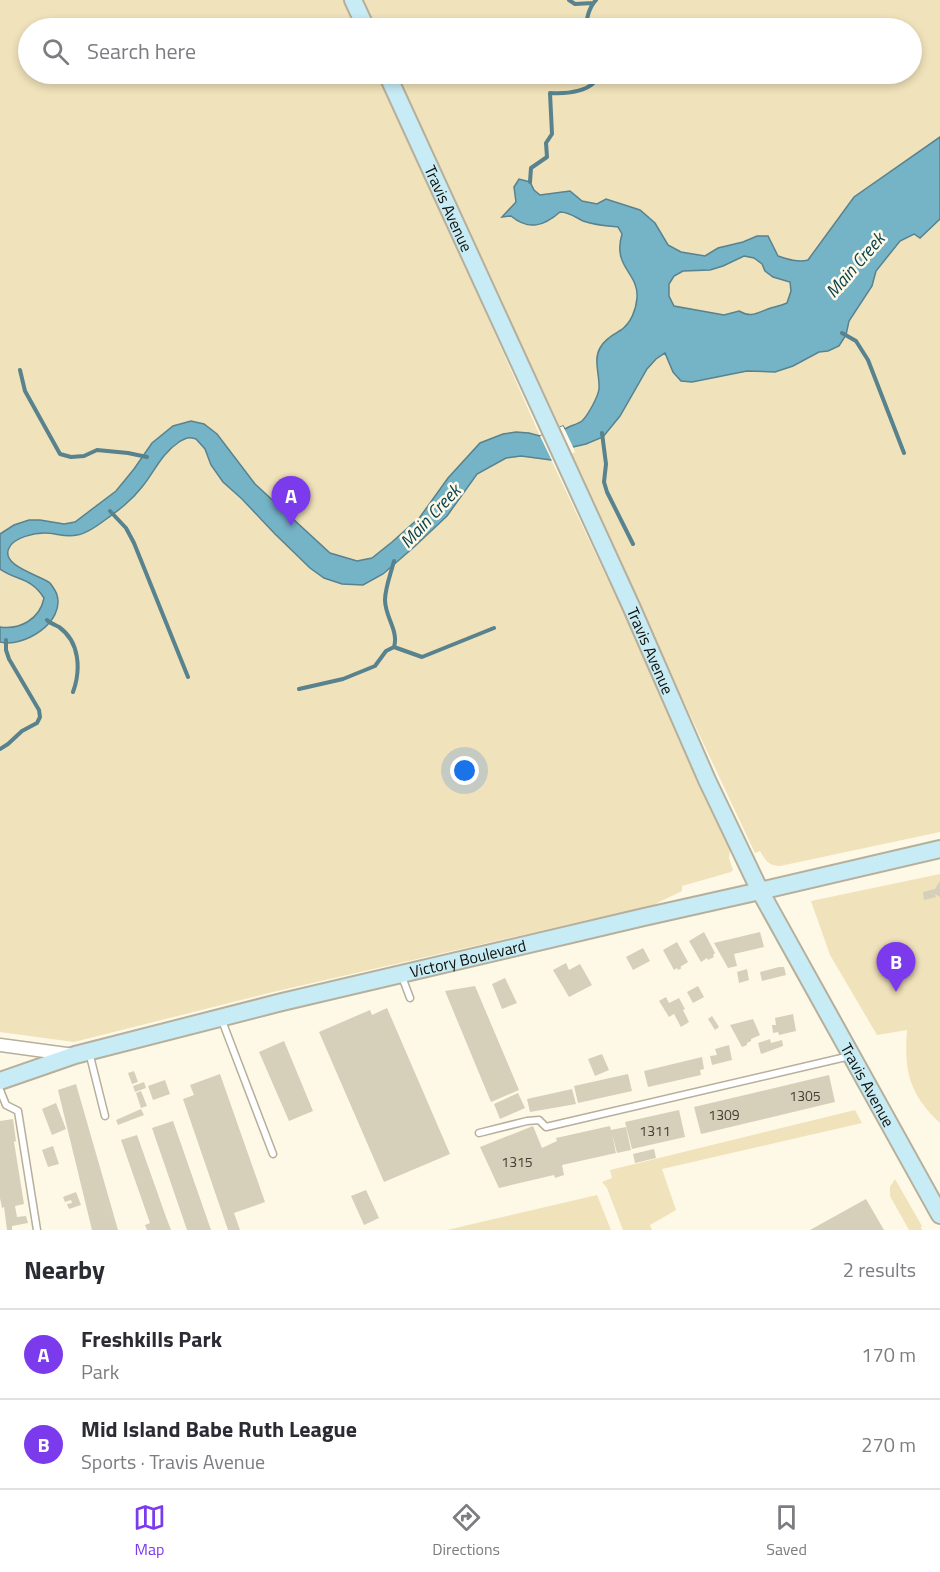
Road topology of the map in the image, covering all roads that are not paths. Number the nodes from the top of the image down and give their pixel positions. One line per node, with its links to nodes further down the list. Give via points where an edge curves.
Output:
1 (353, 0): 2 (street)
2 (361, 18)
3 (392, 84): 5 (street, Travis Avenue)
4 (940, 849): 5 (street, Victory Boulevard)
5 (760, 891): 6 (street, Victory Boulevard); 11 (street, Travis Avenue)
6 (400, 974): 7 (lane); 8 (street, Victory Boulevard)
7 (410, 998)
8 (221, 1018): 10 (street, Victory Boulevard); 16 (lane)
9 (0, 1045): 10 (street)
10 (82, 1053): 12 (street, Victory Boulevard); 14 (lane)
11 (851, 1056): 15 (lane, via 546,1127 539,1120 527,1121); 17 (street, Travis Avenue)
12 (0, 1081)
13 (0, 1090): 18 (lane, via 6,1105 18,1111)
14 (105, 1116)
15 (478, 1133)
16 (273, 1154)
17 (940, 1215)
18 (37, 1230)

